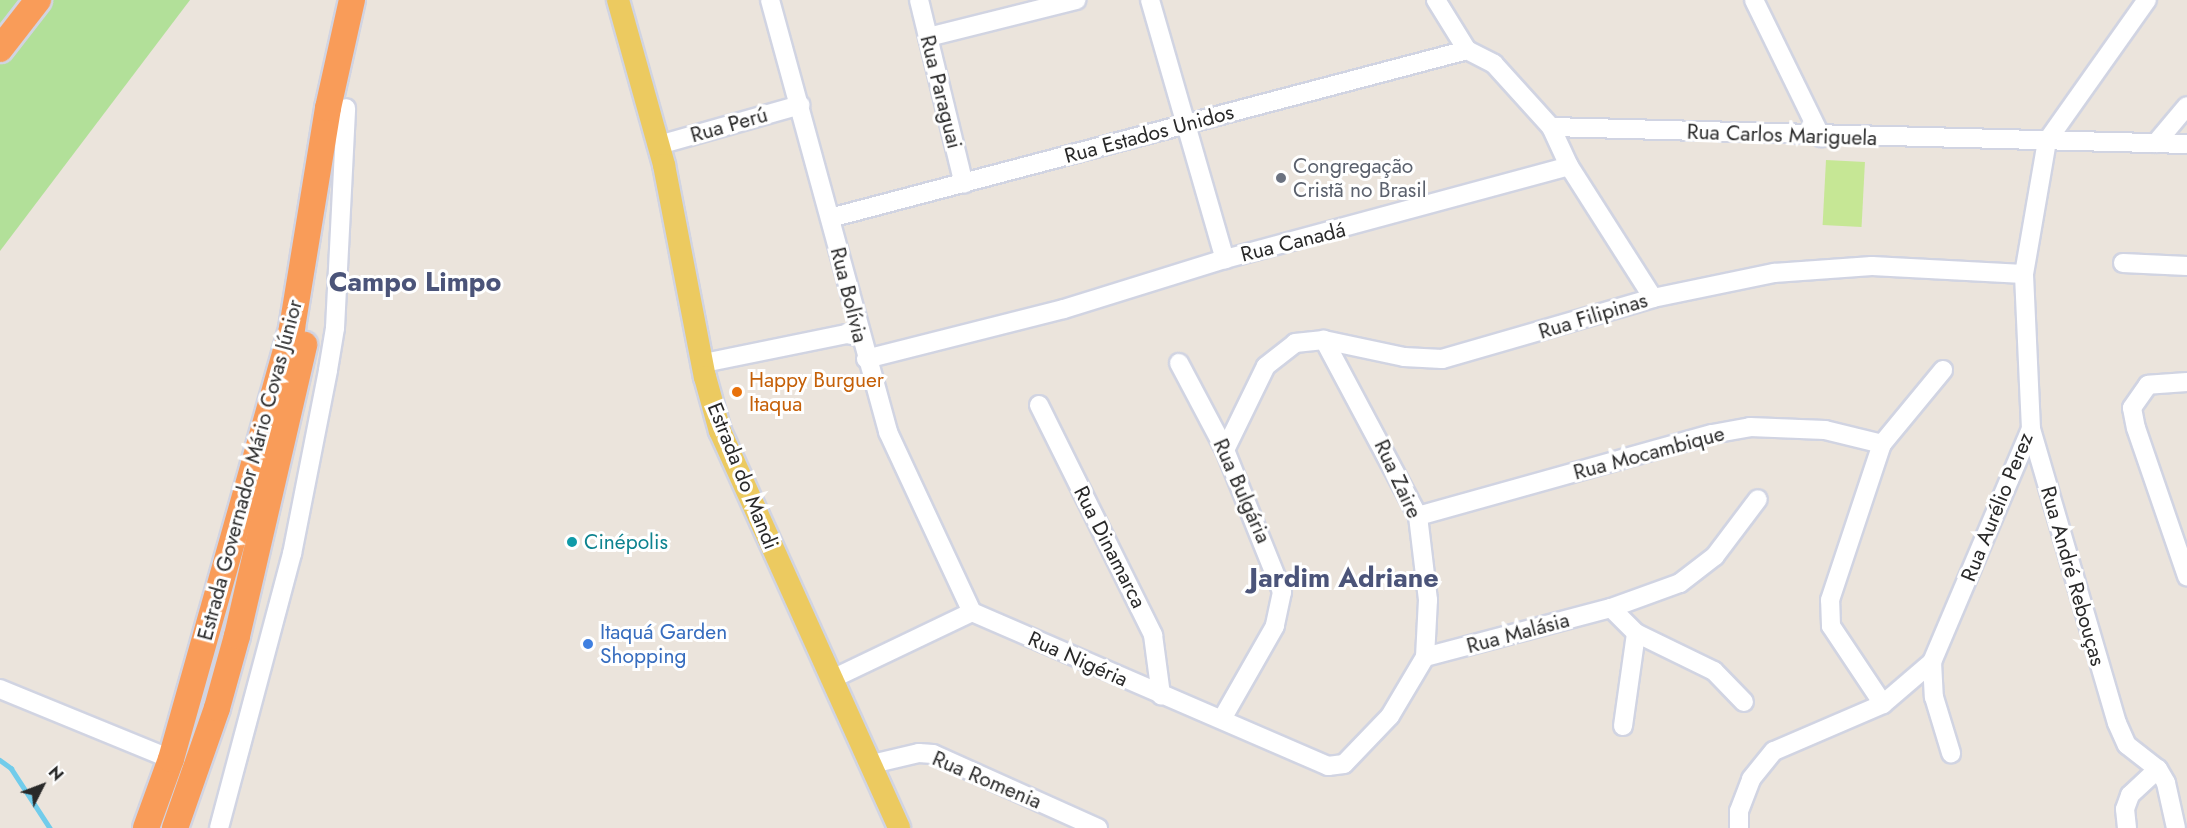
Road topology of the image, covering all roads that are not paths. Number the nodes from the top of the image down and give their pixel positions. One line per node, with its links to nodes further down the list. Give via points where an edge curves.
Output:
1 (38, 0): 13 (highway)
2 (352, 0): 60 (highway, Estrada Governador Mário Covas Júnior, via 328,108 292,328)
3 (367, 0): 17 (highway, Estrada Governador Mário Covas Júnior)
4 (618, 0): 24 (main road, Estrada do Mandi)
5 (770, 0): 15 (street, Rua Bolívia)
6 (919, 0): 12 (street, Rua Paraguai)
7 (1076, 0): 12 (street)
8 (1150, 0): 18 (street)
9 (1436, 0): 14 (street)
10 (1754, 0): 20 (street)
11 (2147, 0): 21 (street, Rua Aurélio Perez)
12 (928, 37): 26 (street, Rua Paraguai)
13 (0, 49)
14 (1467, 50): 18 (street, Rua Estados Unidos); 19 (street, via 1494,64)
15 (800, 105): 24 (street, Rua Perú); 27 (street, Rua Bolívia)
16 (2187, 106): 22 (street)
17 (346, 108): 65 (highway, Estrada Governador Mário Covas Júnior, via 307,333 237,636 217,708); 66 (street, via 335,328 328,370 293,546)
18 (1185, 125): 26 (street, Rua Estados Unidos); 28 (street)
19 (1551, 127): 20 (street, Rua Carlos Mariguela); 25 (street)
20 (1821, 137): 21 (street, Rua Carlos Mariguela)
21 (2047, 141): 22 (street, Rua Carlos Mariguela); 31 (street, Rua Aurélio Perez)
22 (2156, 142): 23 (street, Rua Carlos Mariguela)
23 (2187, 144)
24 (659, 145): 36 (main road, Estrada do Mandi)
25 (1569, 166): 28 (street, Rua Canadá); 32 (street)
26 (964, 184): 27 (street, Rua Estados Unidos)
27 (830, 218): 33 (street, Rua Bolívia)
28 (1225, 259): 35 (street, Rua Canadá, via 1064,309)
29 (2123, 263): 30 (street)
30 (2187, 266)
31 (2024, 274): 32 (street, Rua Filipinas, via 1872,266 1802,269); 41 (street, Rua Aurélio Perez)
32 (1653, 298): 34 (street, Rua Filipinas, via 1442,359 1404,357)
33 (861, 338): 35 (street, Rua Bolívia); 36 (street, via 847,334)
34 (1324, 340): 43 (street, Rua Filipinas, via 1295,343 1275,355); 45 (street, Rua Zaire)
35 (866, 359): 48 (street, Rua Bolívia, via 888,432)
36 (704, 363): 52 (main road, Estrada do Mandi, via 720,431)
37 (1179, 363): 43 (street, Rua Bulgária)
38 (1943, 370): 42 (street)
39 (2187, 382): 46 (street, via 2148,385 2133,408 2136,428)
40 (1039, 405): 54 (street, Rua Dinamarca, via 1147,621 1157,655)
41 (2031, 429): 51 (street, Rua Aurélio Perez); 63 (street, Rua André Rebouças, via 2116,723 2127,745)
42 (1882, 444): 45 (street, Rua Mocambique, via 1825,430 1750,427 1712,434); 56 (street, via 1839,566 1828,618)
43 (1225, 450): 57 (street, Rua Bulgária, via 1282,592 1275,626)
44 (1758, 499): 47 (street, Rua Malásia, via 1715,556 1692,576)
45 (1418, 516): 50 (street, Rua Zaire, via 1428,590)
46 (2187, 576)
47 (1611, 608): 49 (street); 50 (street, Rua Malásia)
48 (972, 612): 52 (street); 54 (street, Rua Nigéria)
49 (1636, 633): 55 (street, via 1714,671); 58 (street)
50 (1425, 657): 62 (street, Rua Zaire, via 1390,716 1370,741 1344,764)
51 (1932, 662): 56 (street, Rua Aurélio Perez); 59 (street, via 1934,697)
52 (832, 679): 61 (main road, Estrada do Mandi)
53 (0, 689): 60 (street)
54 (1161, 695): 57 (street, Rua Nigéria)
55 (1744, 702)
56 (1883, 704): 69 (street, Rua Aurélio Perez, via 1774,751 1750,779 1738,812)
57 (1222, 719): 62 (street, Rua Nigéria)
58 (1623, 726)
59 (1951, 753)
60 (171, 759): 64 (highway, Estrada Governador Mário Covas Júnior)
61 (872, 764): 67 (main road, Estrada do Mandi); 68 (street, Rua Romenia, via 919,753 933,754)
62 (1328, 766)
63 (2158, 769): 70 (street, via 2130,795); 71 (street, via 2171,794)
64 (146, 828)
65 (175, 828)
66 (219, 828)
67 (899, 828)
68 (1098, 828)
69 (1739, 828)
70 (2127, 828)
71 (2176, 828)

